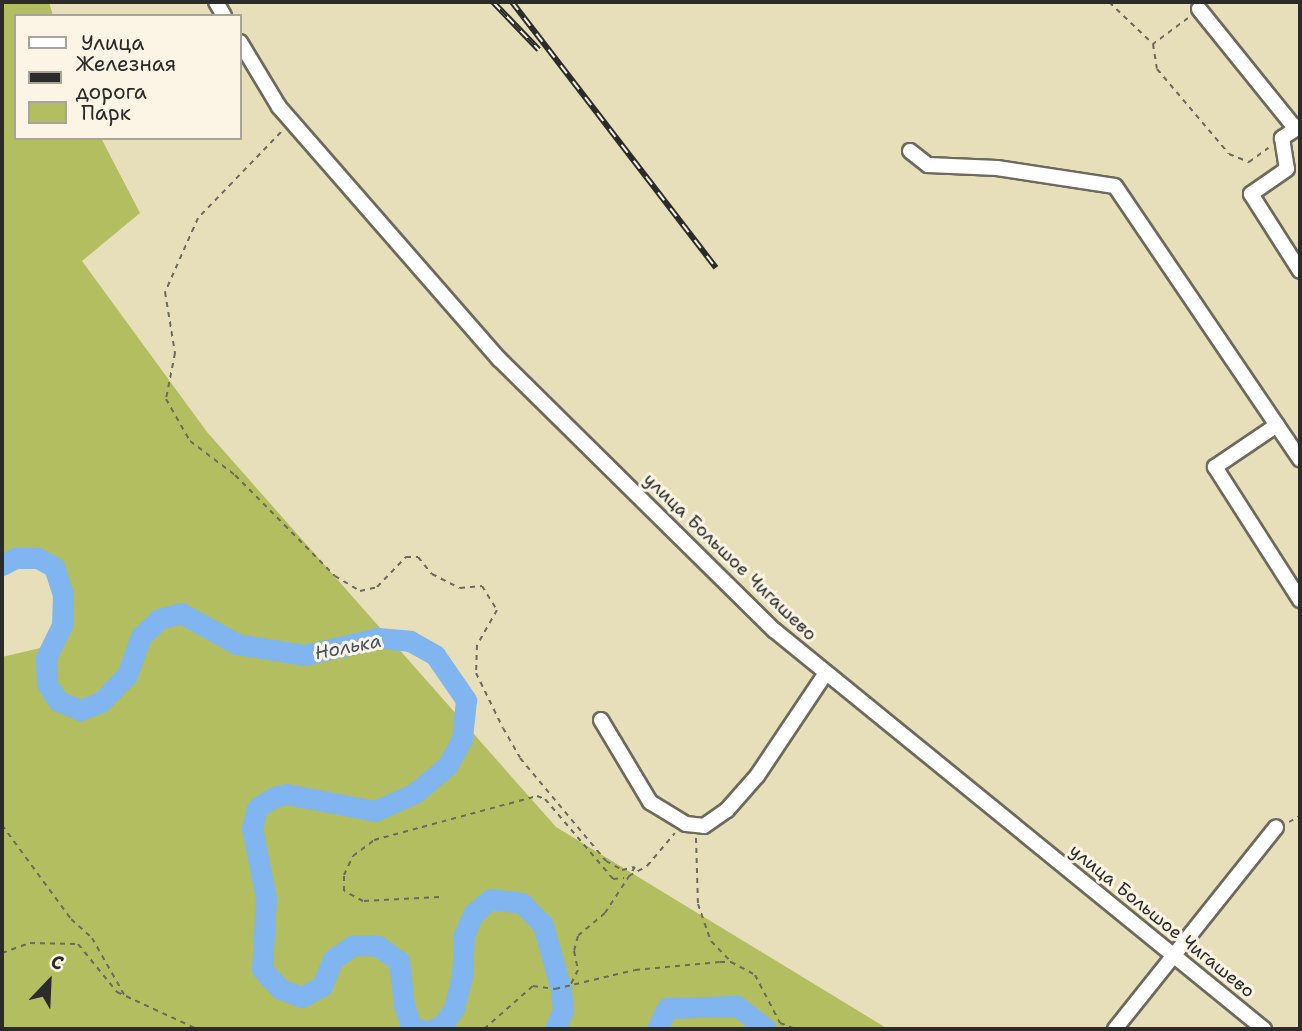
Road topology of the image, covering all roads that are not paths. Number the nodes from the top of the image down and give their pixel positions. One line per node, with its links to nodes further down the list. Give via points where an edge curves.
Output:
1 (1199, 9): 3 (street)
2 (242, 46): 9 (street, улица Большое Чигашево, via 292,122 499,359 774,630)
3 (1298, 127): 5 (street, via 1283,138 1287,169 1251,194)
4 (911, 151): 6 (street, via 928,165 997,168 1115,186)
5 (1300, 271)
6 (1277, 425): 7 (street); 8 (street, via 1214,467)
7 (1300, 459)
8 (1300, 600)
9 (826, 673): 10 (street, via 757,776 727,810 696,827 650,802); 12 (street, улица Большое Чигашево)
10 (601, 720)
11 (1276, 827): 12 (street)
12 (1173, 955): 13 (street); 14 (street, улица Большое Чигашево)
13 (1115, 1029)
14 (1264, 1029)

